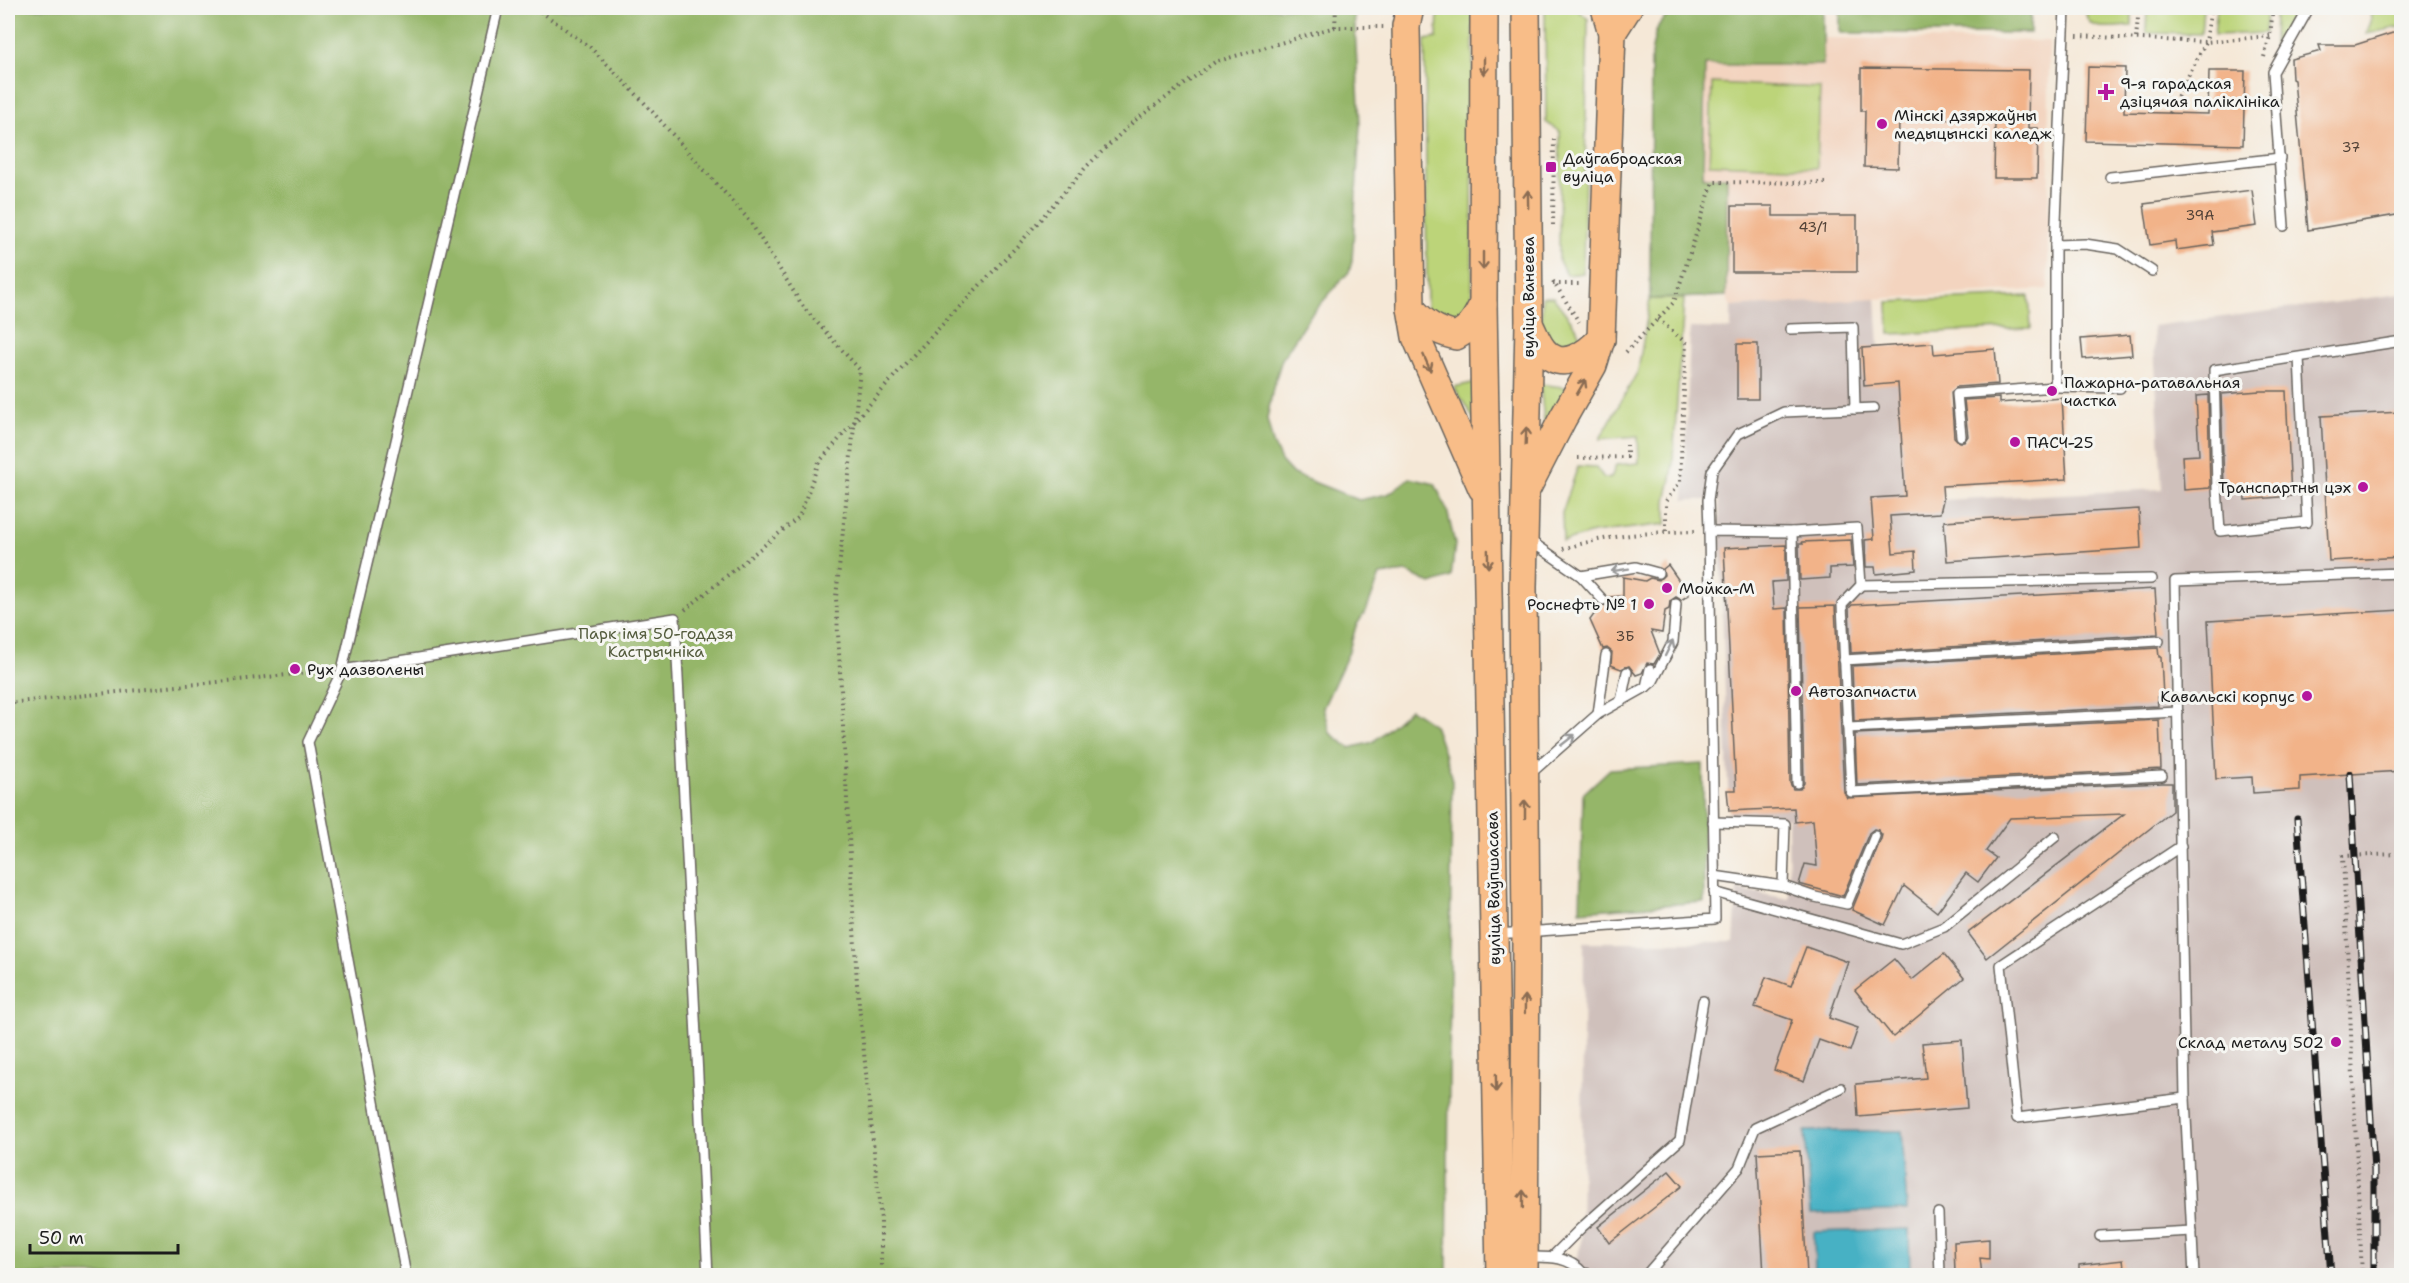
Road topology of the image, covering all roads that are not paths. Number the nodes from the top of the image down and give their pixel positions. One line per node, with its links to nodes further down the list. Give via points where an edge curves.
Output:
1 (498, 8): 43 (lane)
2 (1484, 8): 14 (main road, one-way to 14)
3 (1526, 8): 16 (main road, вуліца Ванеева, one-way to 3)
4 (1628, 8): 8 (main road)
5 (2065, 8): 12 (lane)
6 (2309, 8): 9 (lane, via 2272,72)
7 (1400, 17): 15 (main road)
8 (1609, 20): 18 (main road)
9 (2280, 158): 10 (lane); 11 (lane)
10 (2110, 177)
11 (2284, 226)
12 (2055, 245): 13 (lane, via 2118,249); 21 (lane)
13 (2152, 271)
14 (1484, 304): 15 (main road, via 1474,323 1456,336 1421,321); 27 (main road)
15 (1410, 308): 27 (main road, one-way to 27, via 1416,338)
16 (1529, 324): 18 (main road, via 1544,352 1561,360 1573,360 1588,352); 26 (main road, вуліца Ванеева, one-way to 16)
17 (1790, 329): 24 (lane, via 1852,327)
18 (1594, 331): 26 (main road, one-way to 18, via 1593,365)
19 (2402, 341): 20 (lane)
20 (2299, 357): 20 (lane, via 2214,370 2220,531 2307,522)
21 (2055, 387): 22 (lane); 25 (lane, via 1957,394)
22 (2120, 388)
23 (1874, 408): 24 (lane)
24 (1855, 409): 28 (lane, via 1784,412 1738,434 1712,471)
25 (1960, 436)
26 (1524, 495): 30 (main road, вуліца Ванеева)
27 (1488, 500): 61 (main road, вуліца Ваўпшасава, one-way to 61)
28 (1709, 531): 29 (lane); 53 (lane)
29 (1792, 532): 35 (lane, via 1857,528); 52 (lane)
30 (1524, 536): 33 (lane); 36 (main road, вуліца Ванеева)
31 (1658, 573): 33 (lane, one-way to 33, via 1636,567)
32 (2402, 573): 47 (lane, via 2175,581)
33 (1581, 576): 37 (lane)
34 (2151, 579): 35 (lane)
35 (1861, 585): 41 (lane, via 1842,605)
36 (1522, 587): 51 (main road, вуліца Ваўпшасава)
37 (1603, 600)
38 (1676, 604): 45 (lane, one-way to 38, via 1673,642)
39 (2158, 641): 41 (lane)
40 (1606, 655): 48 (lane)
41 (1845, 660): 49 (lane)
42 (1650, 669): 45 (lane)
43 (342, 670): 70 (lane, via 308,742); 71 (lane, via 675,618)
44 (1627, 672): 46 (lane)
45 (1646, 687): 46 (lane)
46 (1621, 701): 48 (lane)
47 (2178, 712): 49 (lane); 56 (lane)
48 (1598, 714): 51 (lane, one-way to 48)
49 (1848, 728): 50 (lane, via 1851,792)
50 (2162, 776)
51 (1525, 779): 60 (main road, вуліца Ваўпшасава, one-way to 51)
52 (1797, 783)
53 (1713, 822): 57 (lane); 58 (lane, via 1785,824)
54 (1875, 836): 58 (lane, via 1847,904)
55 (2055, 837): 59 (lane, via 1944,927 1901,944)
56 (2181, 846): 64 (lane); 64 (lane, via 2001,965 2017,1118)
57 (1714, 876): 58 (lane); 59 (lane)
58 (1783, 886)
59 (1714, 892): 60 (lane, via 1715,919)
60 (1526, 932): 61 (lane); 69 (main road, вуліца Ваўпшасава, one-way to 60)
61 (1494, 934): 69 (main road, вуліца Ваўпшасава, one-way to 69)
62 (1703, 1001): 68 (lane, via 1680,1140)
63 (1841, 1088): 74 (lane, via 1755,1128 1739,1168)
64 (2185, 1098): 66 (lane)
65 (1938, 1213): 75 (lane)
66 (2192, 1231): 67 (lane); 76 (lane)
67 (2100, 1236)
68 (1553, 1256): 69 (lane); 72 (lane, via 1575,1263 1583,1273)
69 (1511, 1267)
70 (406, 1275)
71 (708, 1275)
72 (1603, 1275)
73 (1630, 1275): 74 (lane)
74 (1647, 1275)
75 (1940, 1275)
76 (2194, 1275)

